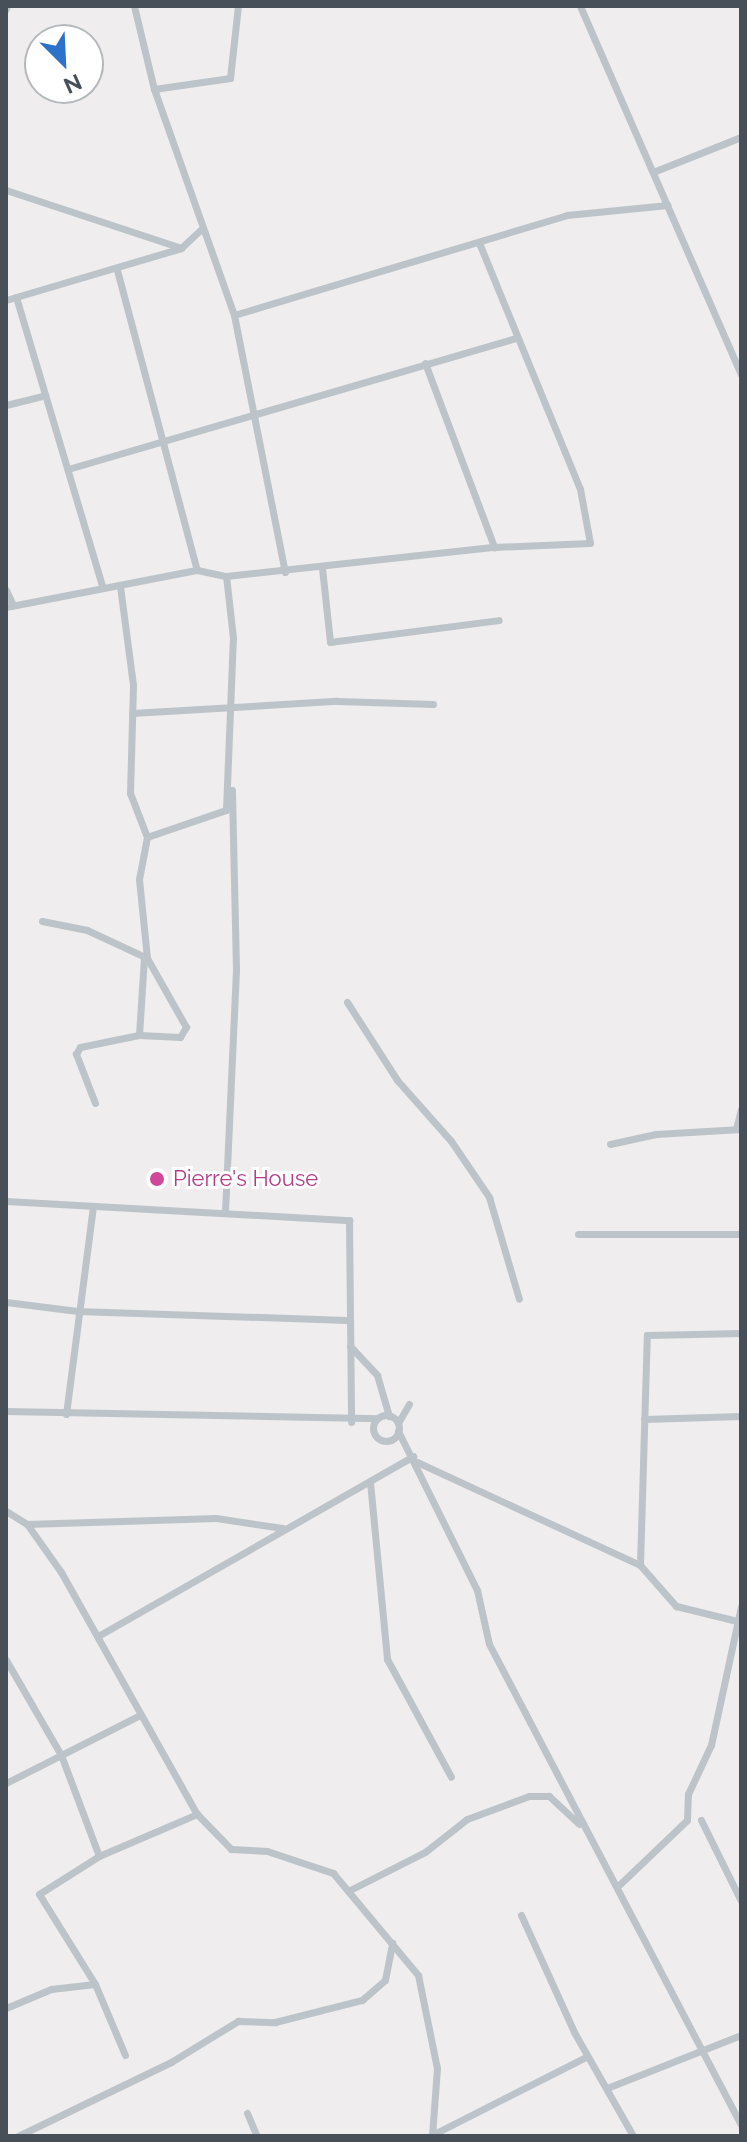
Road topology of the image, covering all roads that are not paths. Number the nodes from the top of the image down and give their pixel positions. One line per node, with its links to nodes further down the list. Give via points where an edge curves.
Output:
1 (134, 6): 4 (street)
2 (238, 6): 4 (street, via 230,78)
3 (580, 6): 6 (street)
4 (154, 89): 9 (street)
5 (741, 137): 6 (street)
6 (653, 172): 8 (street)
7 (6, 190): 11 (street)
8 (668, 205): 10 (street, via 567,215); 18 (street)
9 (200, 230): 11 (street); 15 (street)
10 (479, 243): 15 (street); 16 (street)
11 (181, 248): 12 (street)
12 (117, 270): 13 (street); 22 (street)
13 (16, 297): 14 (street); 19 (street)
14 (6, 300)
15 (234, 315): 21 (street)
16 (515, 338): 17 (street); 24 (street, via 580,489 590,543)
17 (425, 363): 21 (street); 24 (street)
18 (741, 374)
19 (42, 396): 20 (street); 23 (street)
20 (6, 405)
21 (257, 409): 22 (street); 27 (street)
22 (162, 438): 23 (street, via 121,457); 26 (street)
23 (68, 469): 29 (street)
24 (494, 547): 25 (street)
25 (322, 568): 27 (street); 33 (street, via 330,642)
26 (197, 570): 28 (street); 30 (street)
27 (285, 572): 28 (street)
28 (226, 576): 35 (street)
29 (102, 585): 30 (street); 32 (street)
30 (120, 586): 36 (street)
31 (6, 590): 32 (street)
32 (9, 606)
33 (499, 620)
34 (433, 704): 35 (street, via 337,701)
35 (232, 709): 36 (street); 37 (street)
36 (132, 713): 38 (street, via 130,793)
37 (232, 790): 38 (street, via 226,810); 49 (street, via 236,969)
38 (147, 837): 40 (street, via 139,879)
39 (42, 921): 40 (street, via 87,930)
40 (145, 957): 42 (street); 42 (street, via 186,1027 180,1037)
41 (347, 1002): 52 (street, via 397,1080 451,1141 489,1197)
42 (139, 1035): 43 (street, via 80,1047 76,1054)
43 (95, 1103)
44 (741, 1109): 45 (street)
45 (738, 1129): 46 (street, via 656,1134)
46 (610, 1144)
47 (6, 1201): 48 (street)
48 (93, 1207): 49 (street); 54 (street)
49 (225, 1212): 55 (street, via 349,1220)
50 (578, 1234): 51 (street)
51 (741, 1234)
52 (519, 1299)
53 (6, 1302): 54 (street)
54 (77, 1311): 55 (street); 60 (street)
55 (347, 1320): 57 (street)
56 (741, 1333): 64 (street, via 647,1335)
57 (350, 1346): 61 (street, via 377,1375); 65 (street)
58 (409, 1404): 66 (street)
59 (6, 1411): 60 (street)
60 (66, 1414): 65 (street)
61 (389, 1416): 63 (street); 66 (street)
62 (741, 1416): 64 (street)
63 (378, 1418): 65 (street); 67 (street)
64 (644, 1419): 74 (street)
65 (351, 1422): 67 (street)
66 (398, 1427): 68 (street); 69 (street)
67 (374, 1433): 68 (street)
68 (391, 1440): 69 (street)
69 (413, 1456): 70 (street); 74 (street); 85 (street, via 477,1590 489,1644)
70 (370, 1482): 73 (street); 81 (street, via 387,1659)
71 (6, 1511): 72 (street)
72 (27, 1524): 73 (street, via 216,1518); 77 (street)
73 (282, 1528): 77 (street)
74 (640, 1565): 76 (street, via 676,1606)
75 (741, 1606): 76 (street)
76 (738, 1620): 87 (street, via 711,1745 688,1794 687,1820)
77 (98, 1636): 79 (street)
78 (6, 1660): 80 (street)
79 (140, 1715): 80 (street); 83 (street)
80 (61, 1755): 82 (street); 86 (street)
81 (451, 1777)
82 (6, 1783)
83 (197, 1814): 86 (street); 88 (street, via 231,1849 267,1851 333,1873)
84 (701, 1820): 89 (street)
85 (583, 1829): 87 (street); 88 (street, via 549,1796 529,1796 467,1819 425,1852)
86 (99, 1856): 92 (street, via 39,1894)
87 (618, 1886): 95 (street)
88 (348, 1891): 91 (street)
89 (741, 1901)
90 (521, 1915): 97 (street)
91 (392, 1943): 101 (street, via 385,1980 362,2000 275,2022 238,2021 171,2062); 103 (street, via 423,1988 437,2068)
92 (95, 1984): 93 (street, via 51,1989); 96 (street)
93 (6, 2008)
94 (741, 2035): 95 (street)
95 (704, 2051): 98 (street); 100 (street)
96 (125, 2055)
97 (586, 2057): 98 (street); 103 (street)
98 (607, 2088): 104 (street)
99 (247, 2113): 102 (street)
100 (741, 2125)
101 (18, 2136)
102 (257, 2136)
103 (431, 2136)
104 (633, 2136)

